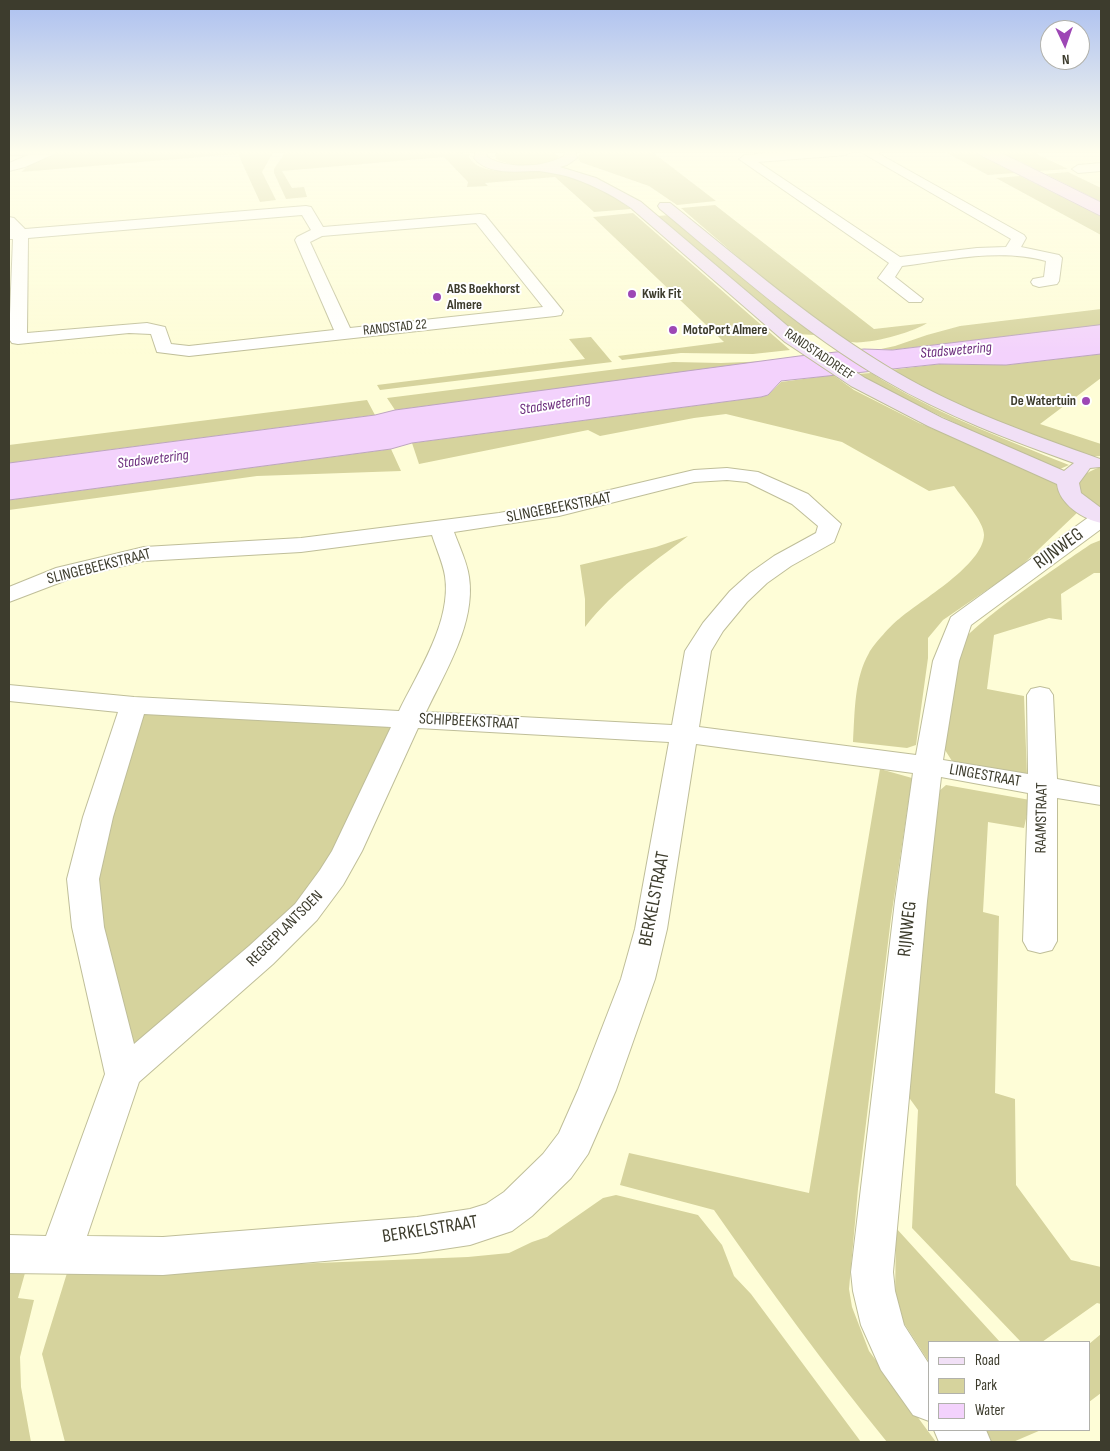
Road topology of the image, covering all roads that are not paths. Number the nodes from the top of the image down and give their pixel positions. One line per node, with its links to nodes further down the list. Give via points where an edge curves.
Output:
1 (200, 219): 11 (street)
2 (311, 219): 10 (street)
3 (472, 219): 10 (street, RANDSTAD 22)
4 (481, 219): 16 (street, RANDSTAD 22, via 555,311)
5 (651, 219): 19 (main road, RANDSTADDREEF, via 791,338 858,382 935,422)
6 (681, 219): 18 (main road, RANDSTADDREEF, via 824,333 892,377 988,425)
7 (834, 219): 13 (street)
8 (985, 219): 12 (street, via 1019,238)
9 (9, 221): 11 (street)
10 (319, 232): 16 (street, RANDSTAD 22, via 302,240)
11 (15, 234): 17 (street, RANDSTAD 22)
12 (1012, 250): 13 (street); 14 (street, via 1042,253 1054,258 1051,281)
13 (898, 262): 15 (street, via 886,278)
14 (1040, 282)
15 (914, 299)
16 (344, 333): 17 (street, RANDSTAD 22, via 190,351 163,348 159,331 147,328)
17 (14, 339)
18 (1097, 463): 19 (main road, via 1072,473)
19 (1067, 480): 20 (main road, via 1074,499)
20 (1101, 518): 28 (street, RIJNWEG, via 960,622 946,661)
21 (441, 528): 22 (street, SLINGEBEEKSTRAAT, via 301,545 144,554 64,573); 26 (street, REGGEPLANTSOEN, via 457,576 454,615 450,635); 27 (street, SLINGEBEEKSTRAAT, via 559,509 694,476 727,474 751,476 800,499 816,511 830,524 826,537 752,582 704,640 698,651)
22 (9, 595)
23 (9, 693): 25 (street, SCHIPBEEKSTRAAT)
24 (1040, 695): 29 (street, RAAMSTRAAT)
25 (134, 705): 26 (street, SCHIPBEEKSTRAAT); 32 (street, via 116,753 83,879 88,927)
26 (411, 718): 27 (street, SCHIPBEEKSTRAAT); 32 (street, REGGEPLANTSOEN, via 347,851 320,895 255,960)
27 (684, 734): 28 (street, SCHIPBEEKSTRAAT); 34 (street, BERKELSTRAAT, via 651,929 632,995 574,1143 557,1166 518,1204 498,1218 470,1227 417,1235 172,1255)
28 (928, 766): 29 (street, LINGESTRAAT); 35 (street, RIJNWEG, via 872,1272 876,1309 885,1336)
29 (1043, 786): 30 (street, LINGESTRAAT); 31 (street, RAAMSTRAAT)
30 (1101, 796)
31 (1040, 941)
32 (123, 1074): 34 (street, REGGEPLANTSOEN)
33 (9, 1254): 34 (street, BERKELSTRAAT)
34 (60, 1255)
35 (928, 1398)
36 (958, 1431): 37 (street)
37 (968, 1442)

